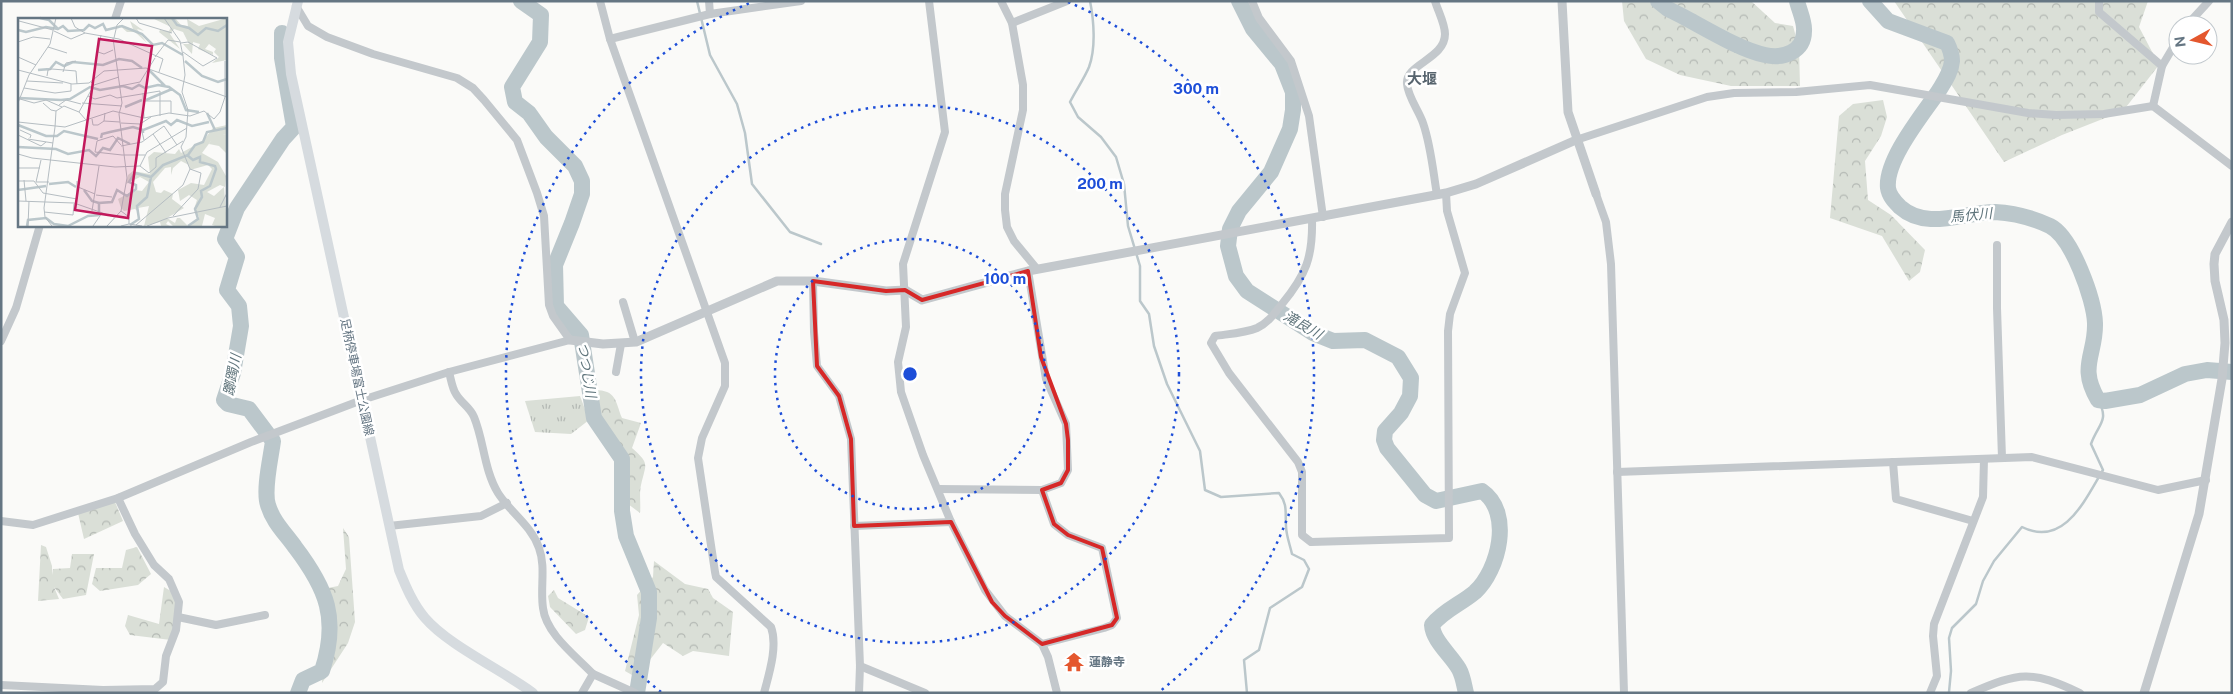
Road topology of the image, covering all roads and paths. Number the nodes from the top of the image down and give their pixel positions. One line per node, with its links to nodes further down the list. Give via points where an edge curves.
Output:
1 (122, 1): 16 (street)
2 (600, 1): 18 (street)
3 (709, 1): 14 (street)
4 (801, 1): 14 (street)
5 (929, 1): 33 (street, via 945,132 903,264)
6 (1000, 1): 17 (street)
7 (1068, 1): 17 (street)
8 (1252, 1): 26 (street, via 1259,18 1291,61 1309,116)
9 (1435, 1): 24 (street, via 1445,35 1442,44 1438,52 1414,70 1407,84 1428,141)
10 (1562, 1): 22 (street, via 1566,99)
11 (2098, 1): 20 (street, via 2099,12)
12 (2209, 1): 15 (street)
13 (296, 3): 37 (street, via 308,26 328,37 373,54 457,78 473,88 517,140 544,216 549,305 553,316); 43 (main road, 足柄停車場富士公園線, via 288,42 291,74)
14 (710, 14): 18 (street)
15 (2197, 15)
16 (115, 18)
17 (1012, 23): 31 (street, via 1024,110 1005,194 1005,210 1007,227)
18 (610, 39): 35 (street)
19 (2168, 56): 20 (street)
20 (2162, 66): 21 (street)
21 (2153, 106): 22 (street, via 2104,114 2056,115 1870,85 1796,92 1734,92 1707,97); 23 (street)
22 (1576, 140): 24 (street, via 1476,184); 25 (street)
23 (2232, 166)
24 (1441, 194): 26 (street); 27 (street, via 1465,274 1450,314 1448,331 1449,538 1305,540 1302,535 1302,472 1298,462 1229,373 1211,343 1215,336 1255,329 1266,323 1288,297 1306,269)
25 (1596, 194): 47 (street, via 1606,222 1611,264)
26 (1323, 217): 27 (street)
27 (1312, 220): 31 (street)
28 (2232, 222): 40 (street, via 2215,254 2214,264)
29 (40, 226): 36 (street, via 16,308)
30 (1997, 245): 44 (street)
31 (1033, 270): 33 (street, via 922,300); 50 (street, via 1041,357 1052,396 1066,424 1068,440 1068,470 1061,483)
32 (813, 281): 33 (street, via 886,291); 35 (street, via 777,281); 57 (street, via 817,366 839,396 851,439)
33 (905, 290): 49 (street, via 906,327 898,362 901,392)
34 (623, 302): 38 (street)
35 (705, 313): 38 (street); 67 (street, via 725,363 726,374 725,386 702,438 698,458 714,572 771,627 770,671)
36 (1, 341)
37 (578, 341): 39 (street); 41 (street)
38 (635, 342): 39 (street)
39 (621, 344): 42 (street)
40 (2228, 344): 48 (street)
41 (449, 372): 43 (street); 52 (street, via 456,395 470,408 482,438 490,476)
42 (616, 372)
43 (362, 400): 51 (street); 56 (main road, 足柄停車場富士公園線)
44 (2002, 458): 45 (street); 48 (street, via 2032,457 2158,490)
45 (1984, 459): 46 (street); 54 (street, via 1983,497)
46 (1893, 462): 47 (street); 54 (street, via 1896,499)
47 (1617, 472): 71 (street)
48 (2206, 480): 75 (street, via 2199,514)
49 (938, 489): 50 (street); 55 (street)
50 (1042, 490): 60 (street, via 1054,524 1068,535 1102,548 1117,618 1104,628)
51 (118, 498): 53 (street, via 33,525); 59 (street, via 154,565 169,579 179,602)
52 (507, 503): 56 (street, via 481,516); 62 (street, via 539,548 546,620 552,631)
53 (1, 521)
54 (1973, 521): 72 (street, via 1934,624 1937,676)
55 (951, 522): 57 (street); 60 (street, via 992,602)
56 (389, 526): 65 (main road, 足柄停車場富士公園線, via 399,570 425,617 441,633)
57 (854, 526): 61 (street)
58 (265, 615): 59 (street, via 216,625)
59 (178, 617): 63 (street, via 166,656 163,682 155,689)
60 (1042, 644): 70 (street)
61 (860, 666): 68 (street); 69 (street)
62 (593, 674): 64 (street); 66 (street)
63 (1, 685)
64 (633, 692)
65 (534, 693)
66 (582, 693)
67 (764, 693)
68 (858, 693)
69 (925, 693)
70 (1057, 693)
71 (1624, 693)
72 (1930, 693)
73 (1971, 693): 74 (street, via 2014,676 2048,678)
74 (2080, 693)
75 (2144, 693)

